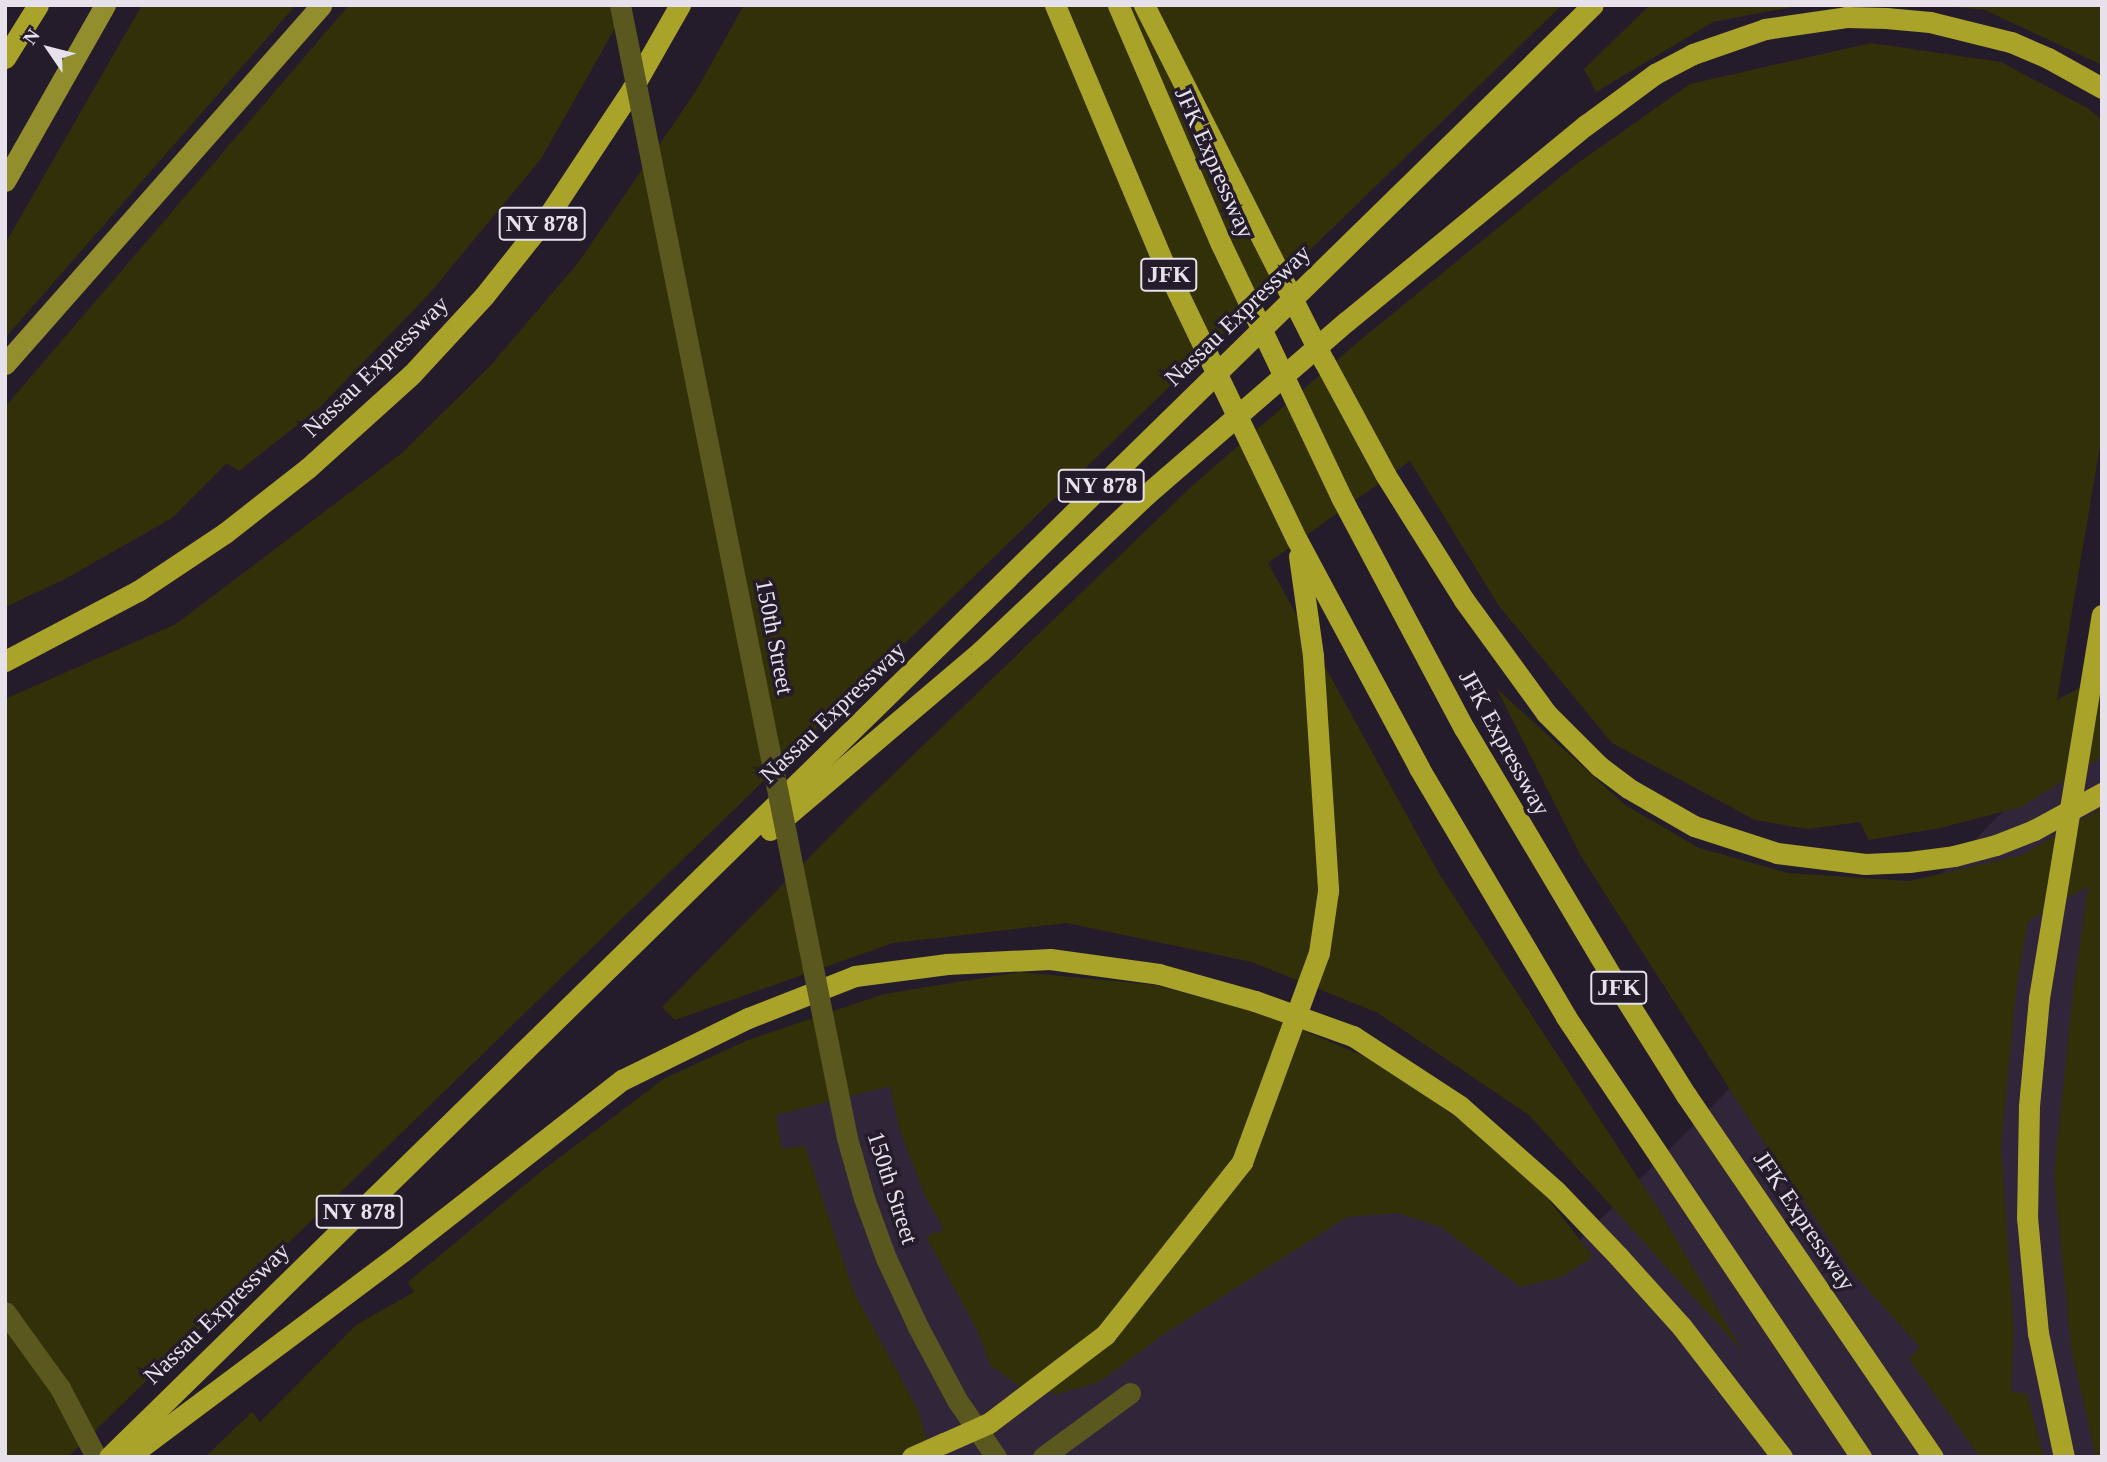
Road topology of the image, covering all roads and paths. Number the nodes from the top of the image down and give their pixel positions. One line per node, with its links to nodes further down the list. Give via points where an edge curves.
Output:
1 (38, 5): 10 (highway)
2 (105, 5): 12 (main road)
3 (321, 5): 13 (main road)
4 (620, 5): 25 (street, 150th Street, bridge, via 847,1138 881,1246 918,1327 957,1400)
5 (680, 5): 16 (highway, Nassau Expressway / NY 878, via 632,89 550,213 484,296 412,374 317,461 225,533 106,609)
6 (1055, 5): 14 (highway, JFK, bridge, via 1164,264)
7 (1118, 5): 29 (highway, JFK Expressway / JFK, bridge, via 1227,255 1341,497 1464,728 1686,1095)
8 (1144, 5): 17 (highway, bridge, via 1385,474 1471,611 1546,713 1609,773 1659,808 1695,826 1777,853 1865,864 1954,856 1996,845 2034,831)
9 (1593, 5): 18 (highway, Nassau Expressway / NY 878)
10 (5, 58)
11 (2102, 88): 18 (highway, via 2011,43 1930,22 1886,18 1846,17 1765,29 1693,54 1655,74 1347,321 1147,494 981,651)
12 (5, 181)
13 (5, 364)
14 (1297, 540): 24 (highway, bridge, via 1313,656 1328,891 1320,953 1242,1161 1105,1335 989,1423); 28 (highway, JFK, via 1419,768 1566,1017)
15 (2102, 615): 30 (highway, bridge, via 2039,998 2029,1106 2027,1217 2038,1333)
16 (5, 661)
17 (2102, 793)
18 (608, 967): 22 (highway, Nassau Expressway / NY 878)
19 (5, 1312): 21 (street, via 60,1388)
20 (1130, 1393): 26 (street)
21 (96, 1457)
22 (109, 1457)
23 (128, 1457): 27 (highway, via 622,1080 748,1018 855,976 947,964 1050,959 1159,974 1255,1000 1353,1035 1460,1106 1556,1191 1619,1258 1682,1327)
24 (912, 1457)
25 (996, 1457)
26 (1043, 1457)
27 (1782, 1457)
28 (1861, 1457)
29 (1933, 1457)
30 (2064, 1457)

